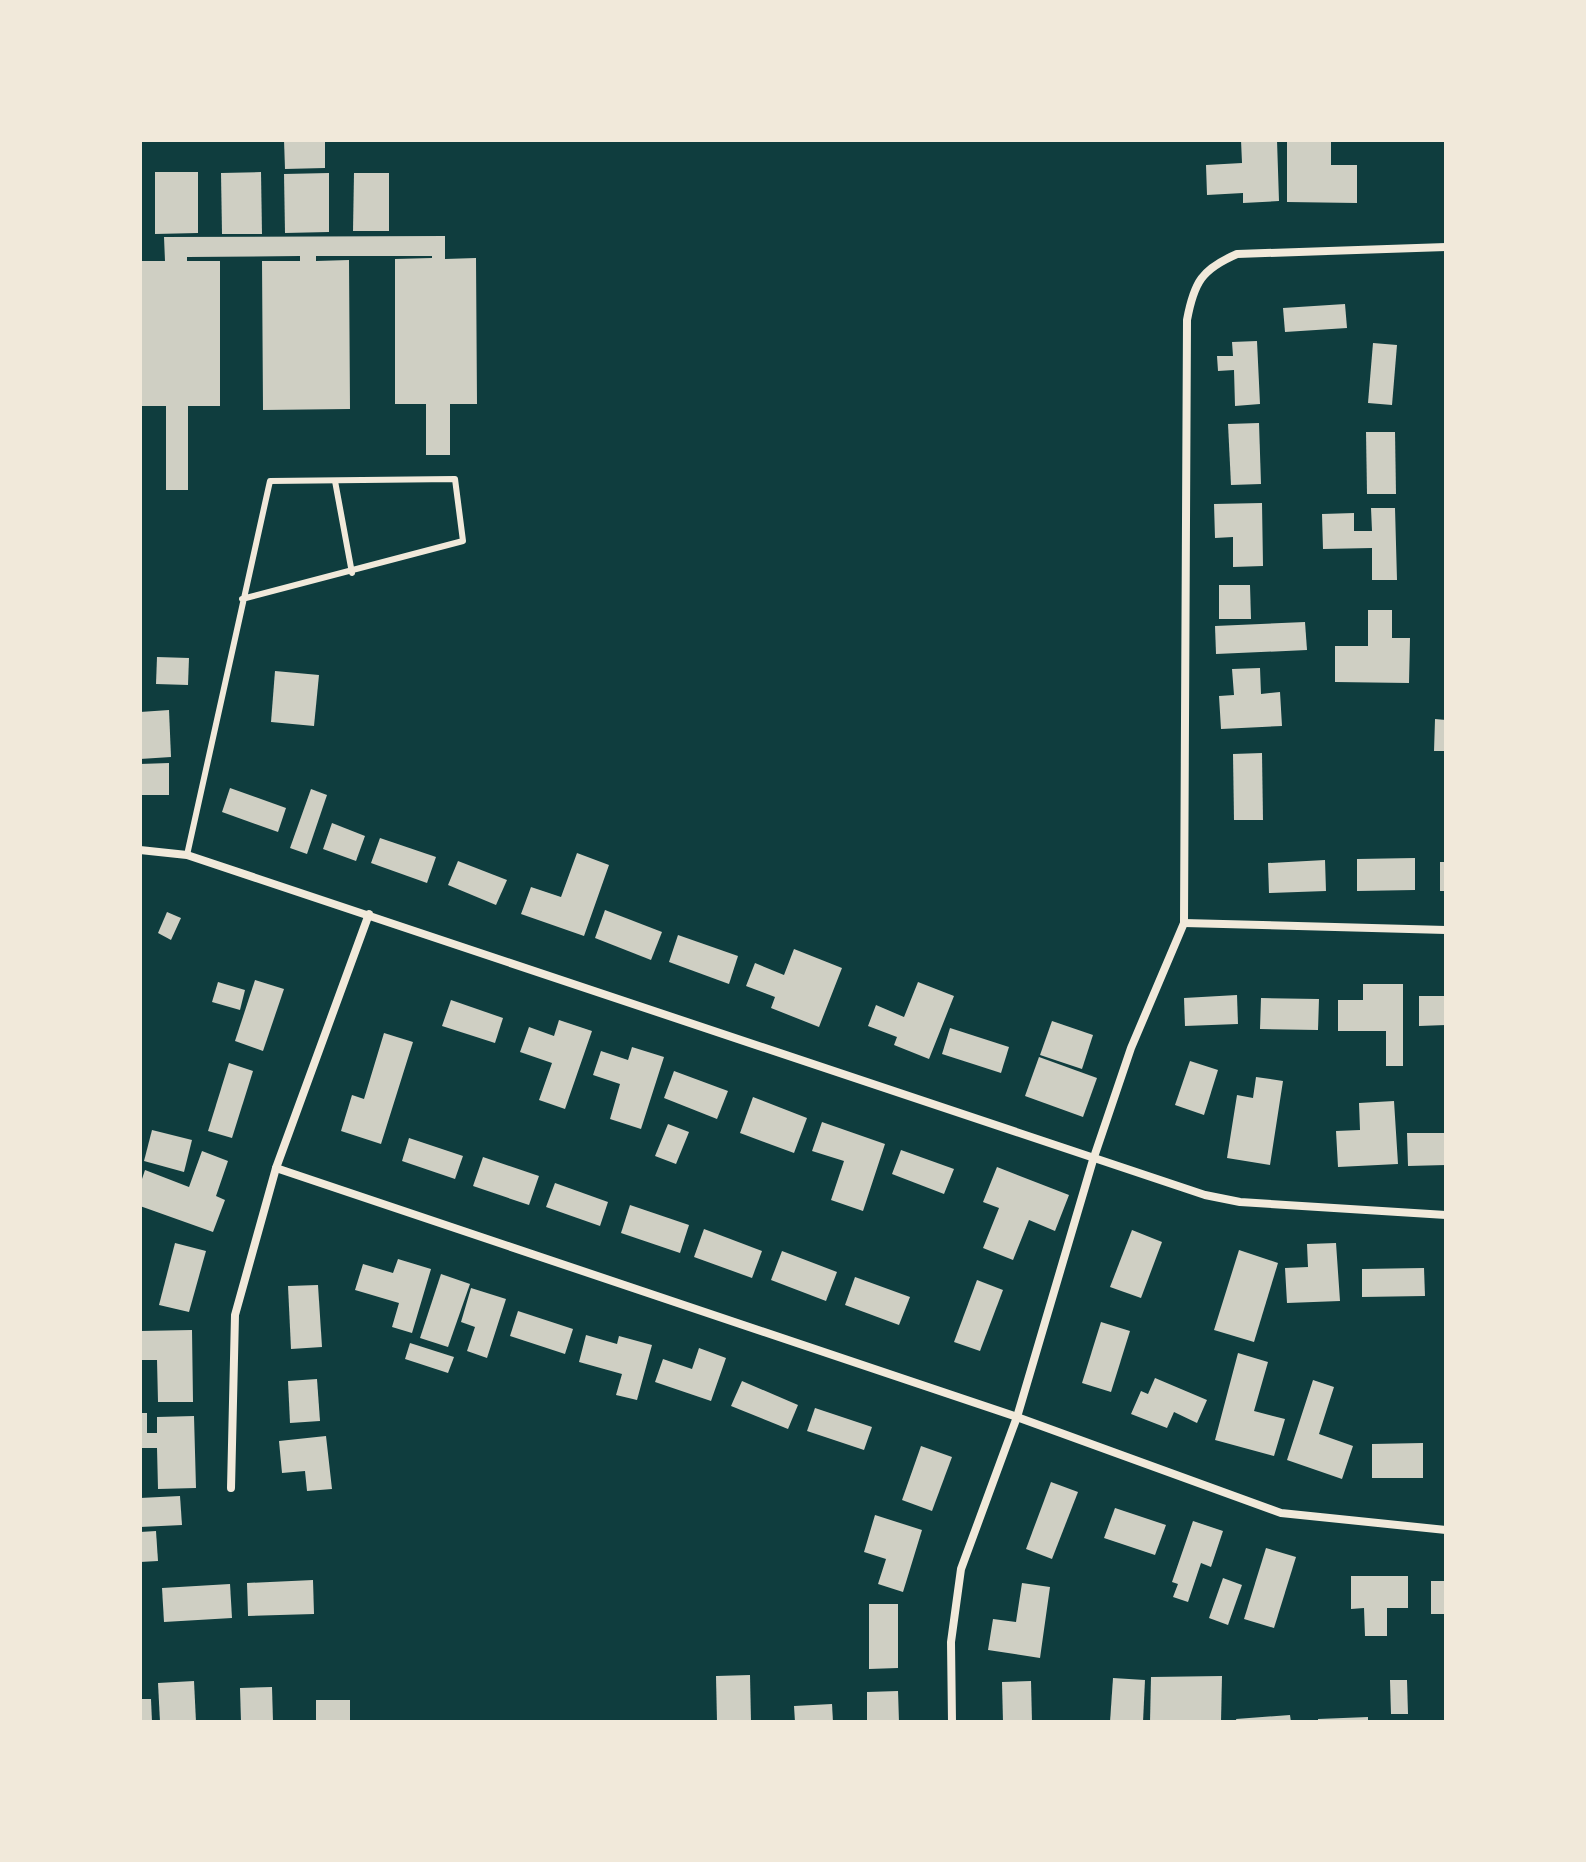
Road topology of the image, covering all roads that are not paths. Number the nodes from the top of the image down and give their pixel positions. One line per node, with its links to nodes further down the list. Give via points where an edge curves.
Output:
1 (1446, 247): 8 (street, via 1237,254 1212,265 1193,291 1187,320)
2 (335, 481): 3 (lane); 3 (lane, via 455,479 463,541); 4 (lane, via 270,481)
3 (352, 573): 4 (lane)
4 (242, 599): 6 (lane)
5 (140, 850): 6 (street)
6 (187, 855): 7 (street)
7 (369, 914): 10 (street); 11 (street)
8 (1184, 923): 9 (street); 10 (street, via 1131,1048)
9 (1446, 930)
10 (1093, 1160): 12 (street, via 1240,1202); 13 (street)
11 (276, 1168): 13 (street); 14 (street, via 235,1315)
12 (1446, 1215)
13 (1017, 1417): 15 (street, via 1281,1513); 16 (street, via 961,1569 951,1642)
14 (231, 1488)
15 (1446, 1530)
16 (952, 1722)

